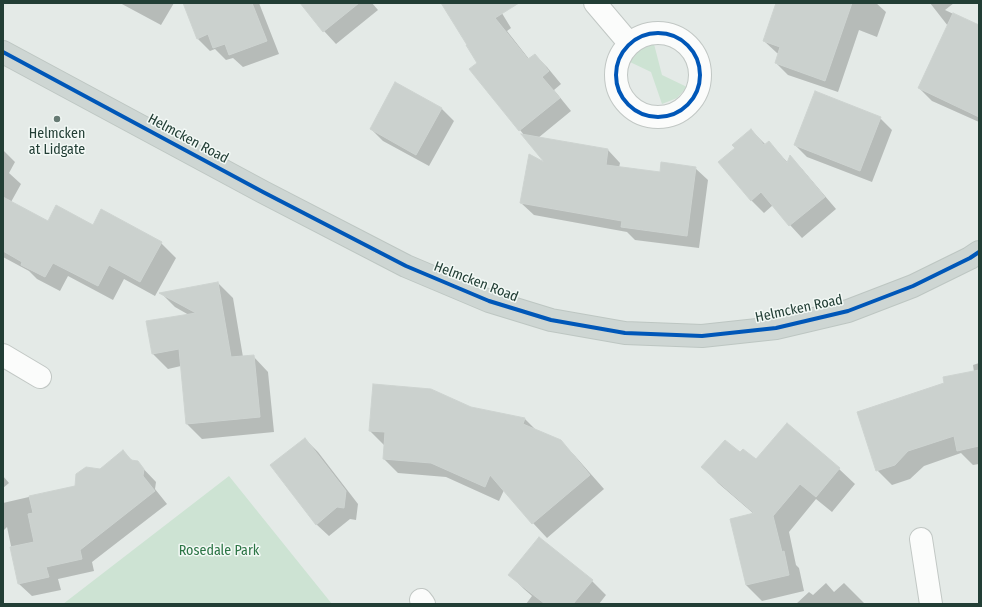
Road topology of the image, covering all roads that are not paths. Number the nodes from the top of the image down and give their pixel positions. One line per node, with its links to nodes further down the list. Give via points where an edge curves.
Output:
1 (594, 3): 2 (street)
2 (629, 43)
3 (3, 52): 4 (main road, Helmcken Road, via 406,266 489,301 551,320 625,333 702,336 776,328 848,311 870,303 914,286)
4 (979, 252)
5 (3, 354): 6 (street)
6 (40, 377)
7 (921, 539): 8 (street)
8 (931, 604)

